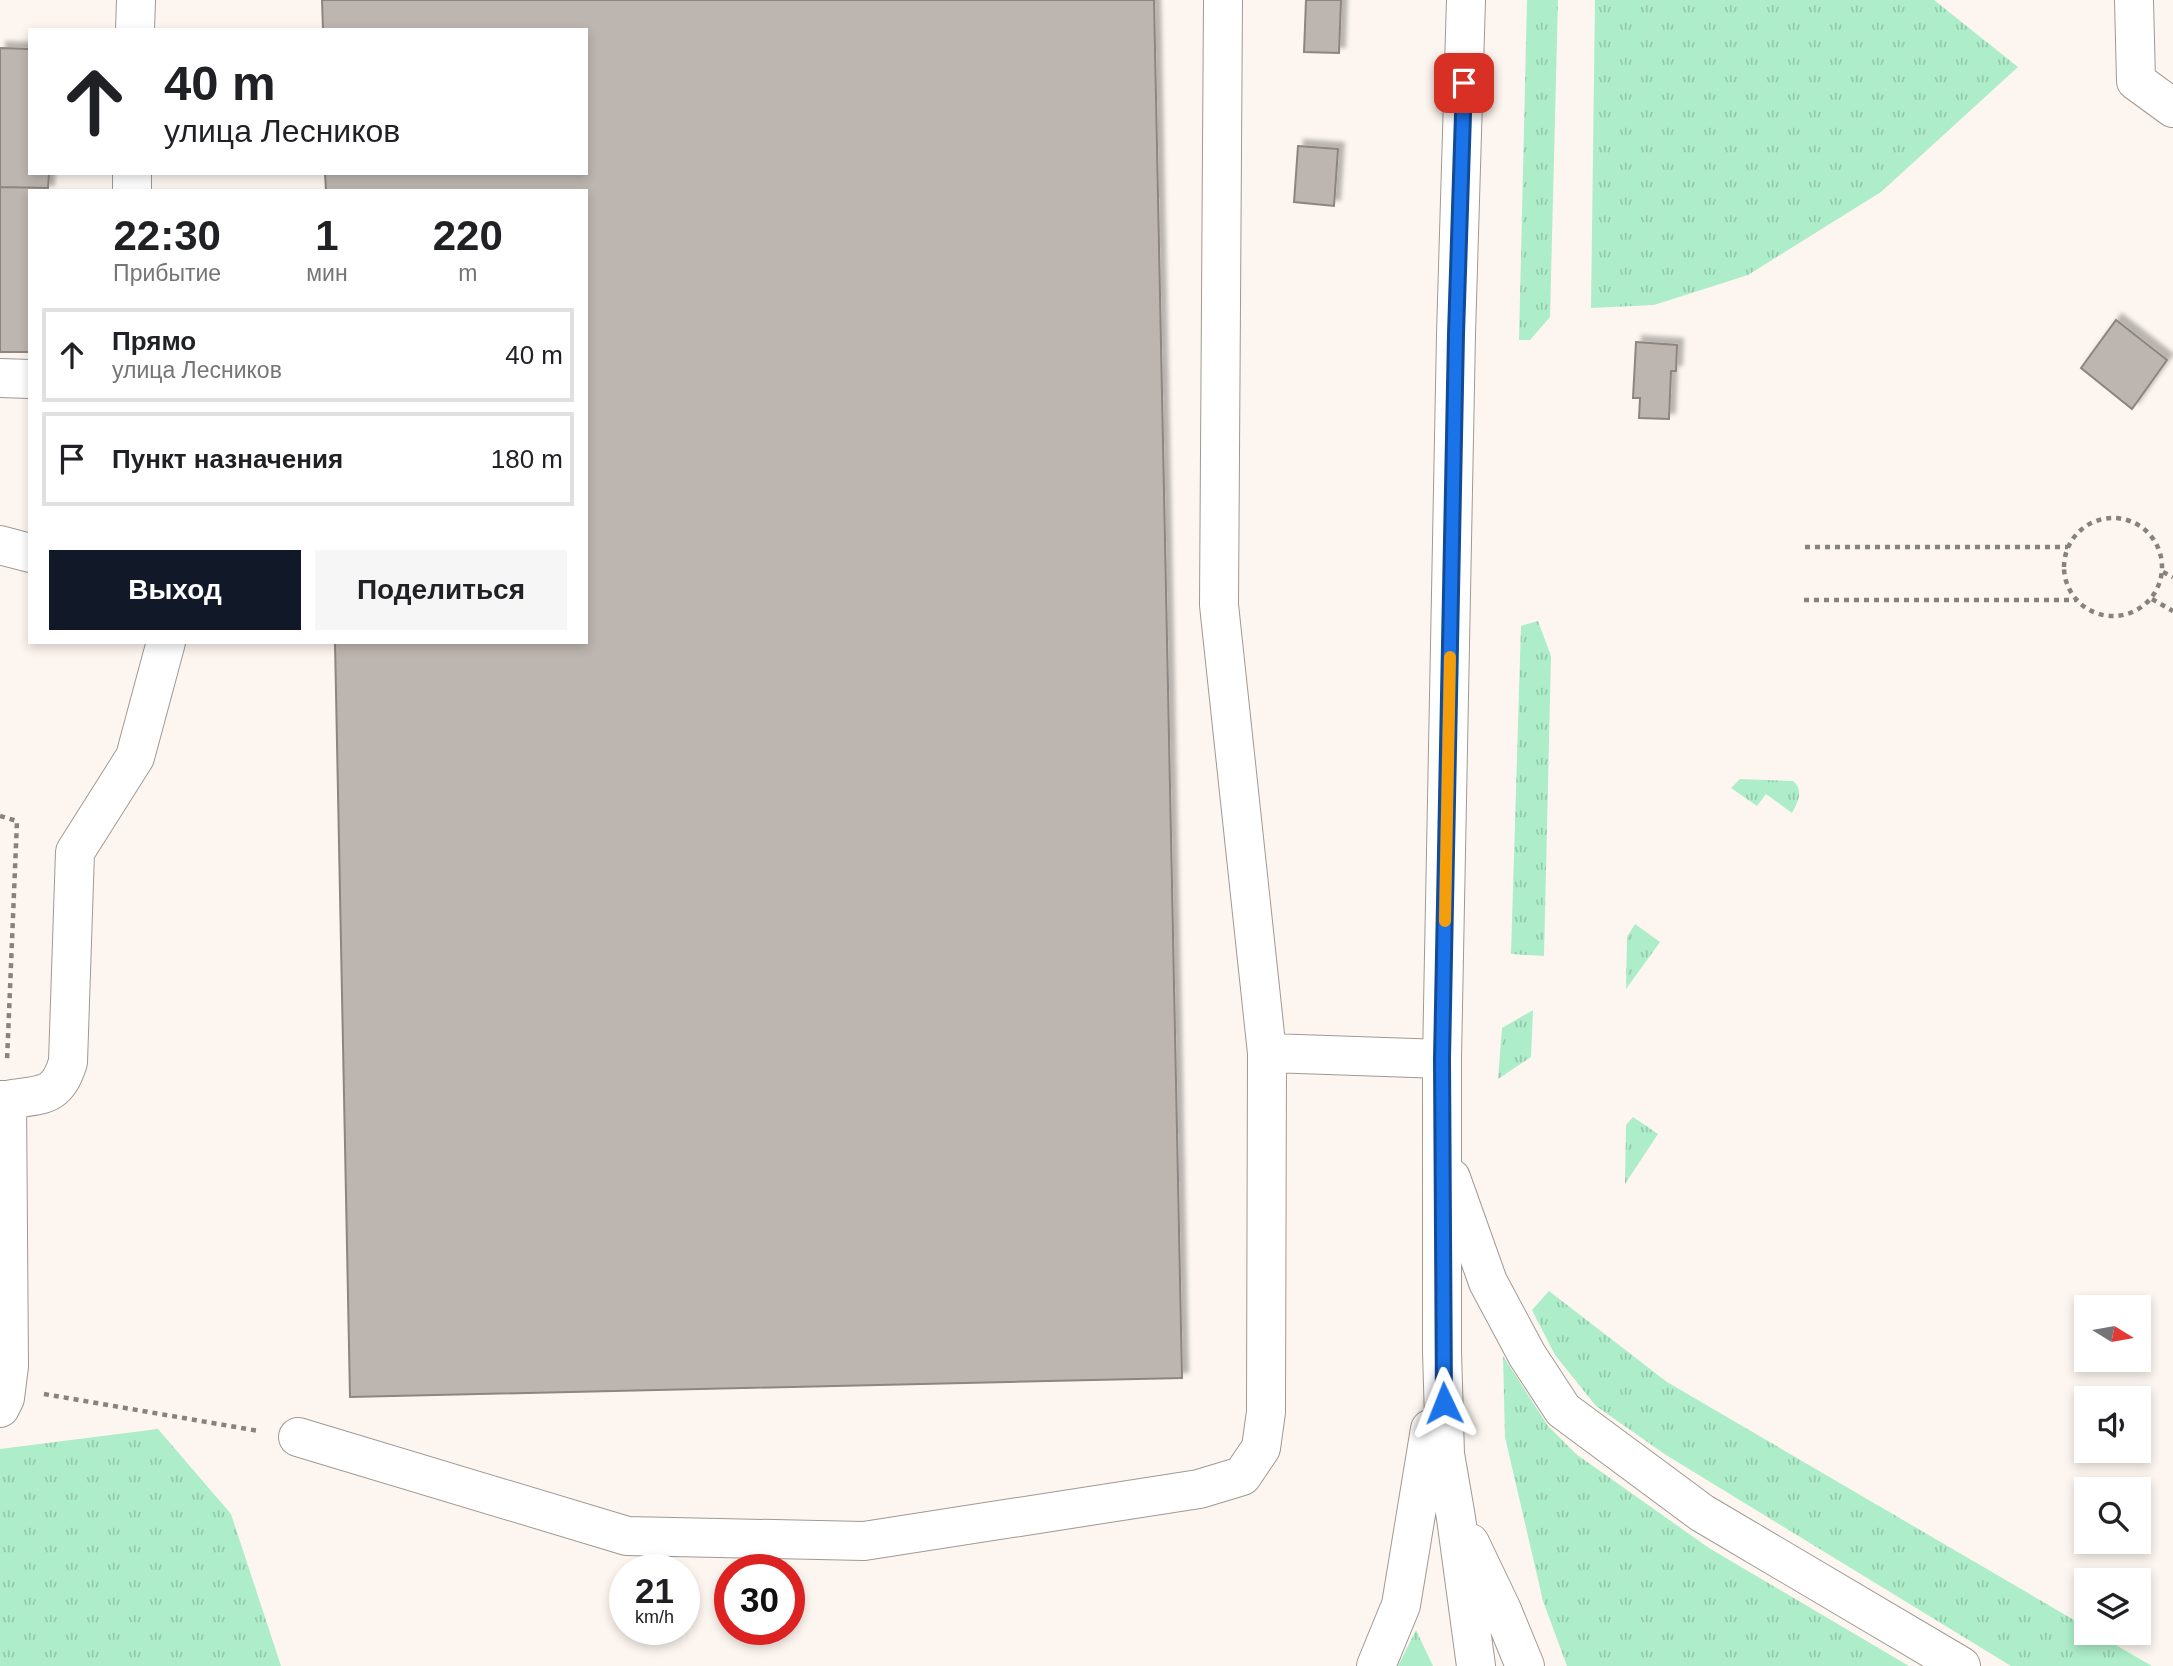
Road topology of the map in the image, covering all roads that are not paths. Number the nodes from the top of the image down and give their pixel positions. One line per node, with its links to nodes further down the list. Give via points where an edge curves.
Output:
1 (136, 0): 5 (street)
2 (1223, 0): 12 (street, via 1219,605)
3 (1466, 0): 13 (street)
4 (2134, 0): 6 (street, via 2136,81)
5 (135, 28)
6 (2173, 108)
7 (0, 378): 8 (street)
8 (28, 379)
9 (0, 545): 10 (street)
10 (28, 552)
11 (165, 644): 14 (street, via 135,757 75,852 68,1062 63,1080 50,1092)
12 (1267, 1053): 13 (street); 18 (street, via 1266,1412 1261,1448 1242,1476 1199,1489 864,1541 627,1536)
13 (1442, 1059): 15 (street)
14 (4, 1100): 17 (street, via 9,1366)
15 (1442, 1151): 16 (street); 23 (street, via 1488,1282 1563,1410 1702,1513)
16 (1442, 1351): 19 (street, via 1445,1454); 20 (street, via 1401,1605)
17 (0, 1408)
18 (298, 1437)
19 (1456, 1518): 21 (street); 22 (street)
20 (1376, 1666)
21 (1476, 1666)
22 (1525, 1666)
23 (1961, 1666)

